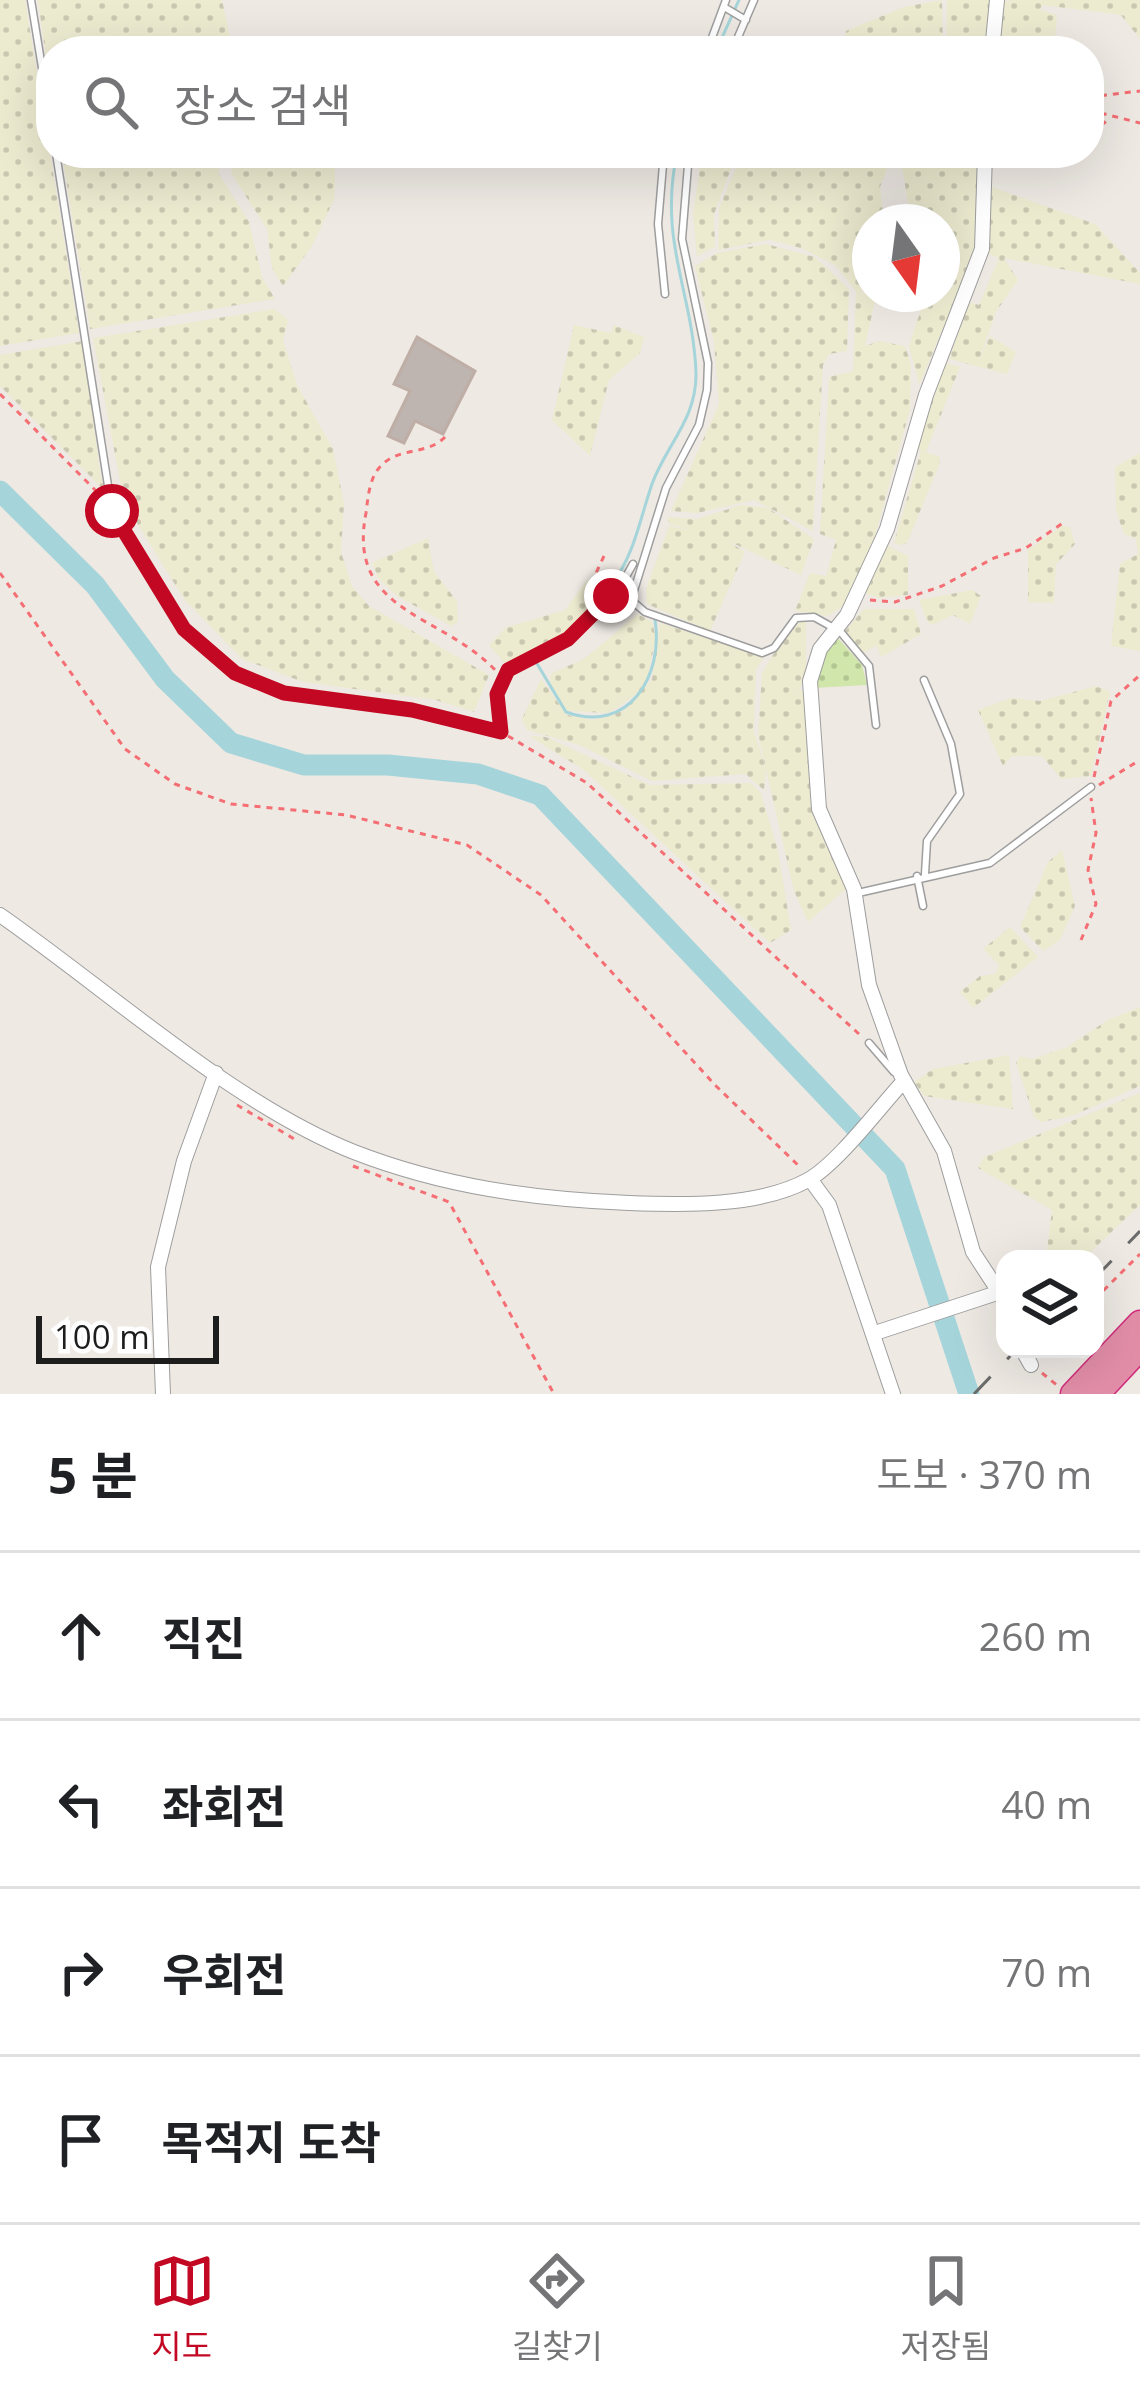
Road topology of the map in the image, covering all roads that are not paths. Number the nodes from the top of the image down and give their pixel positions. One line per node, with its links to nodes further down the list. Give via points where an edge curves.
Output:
1 (31, 0): 6 (lane)
2 (754, 0): 5 (lane)
3 (997, 0): 9 (street)
4 (725, 3): 5 (lane); 7 (lane)
5 (746, 20): 8 (lane)
6 (37, 36)
7 (713, 36)
8 (739, 36)
9 (993, 36)
10 (58, 168): 15 (lane)
11 (663, 168): 14 (lane)
12 (688, 168): 17 (lane, via 682,239 707,390 631,600 762,652 796,618)
13 (986, 168): 17 (street, via 984,241 926,395 895,508)
14 (665, 294)
15 (112, 511)
16 (633, 564): 20 (lane, via 577,632 503,678)
17 (836, 628): 19 (lane, via 868,666); 23 (street, via 810,671 812,748 820,815)
18 (925, 680): 22 (lane, via 947,728 960,791 927,841)
19 (876, 725)
20 (501, 732)
21 (1091, 787): 22 (lane, via 1004,856)
22 (921, 875): 23 (lane); 24 (lane)
23 (854, 894): 28 (street, via 867,978)
24 (922, 906)
25 (0, 915): 27 (street)
26 (868, 1043): 28 (lane)
27 (214, 1080): 29 (street, via 351,1151 494,1192 673,1205 769,1194); 38 (street, via 158,1267)
28 (900, 1088): 29 (street); 30 (street, via 944,1150 973,1252)
29 (810, 1179): 33 (street, via 829,1205)
30 (996, 1286)
31 (996, 1299): 33 (street)
32 (1140, 1323): 37 (highway)
33 (875, 1333): 39 (street)
34 (1140, 1348): 37 (highway)
35 (1027, 1358): 36 (street)
36 (1031, 1364)
37 (1097, 1385): 40 (highway)
38 (164, 1394)
39 (893, 1394)
40 (1069, 1394)

